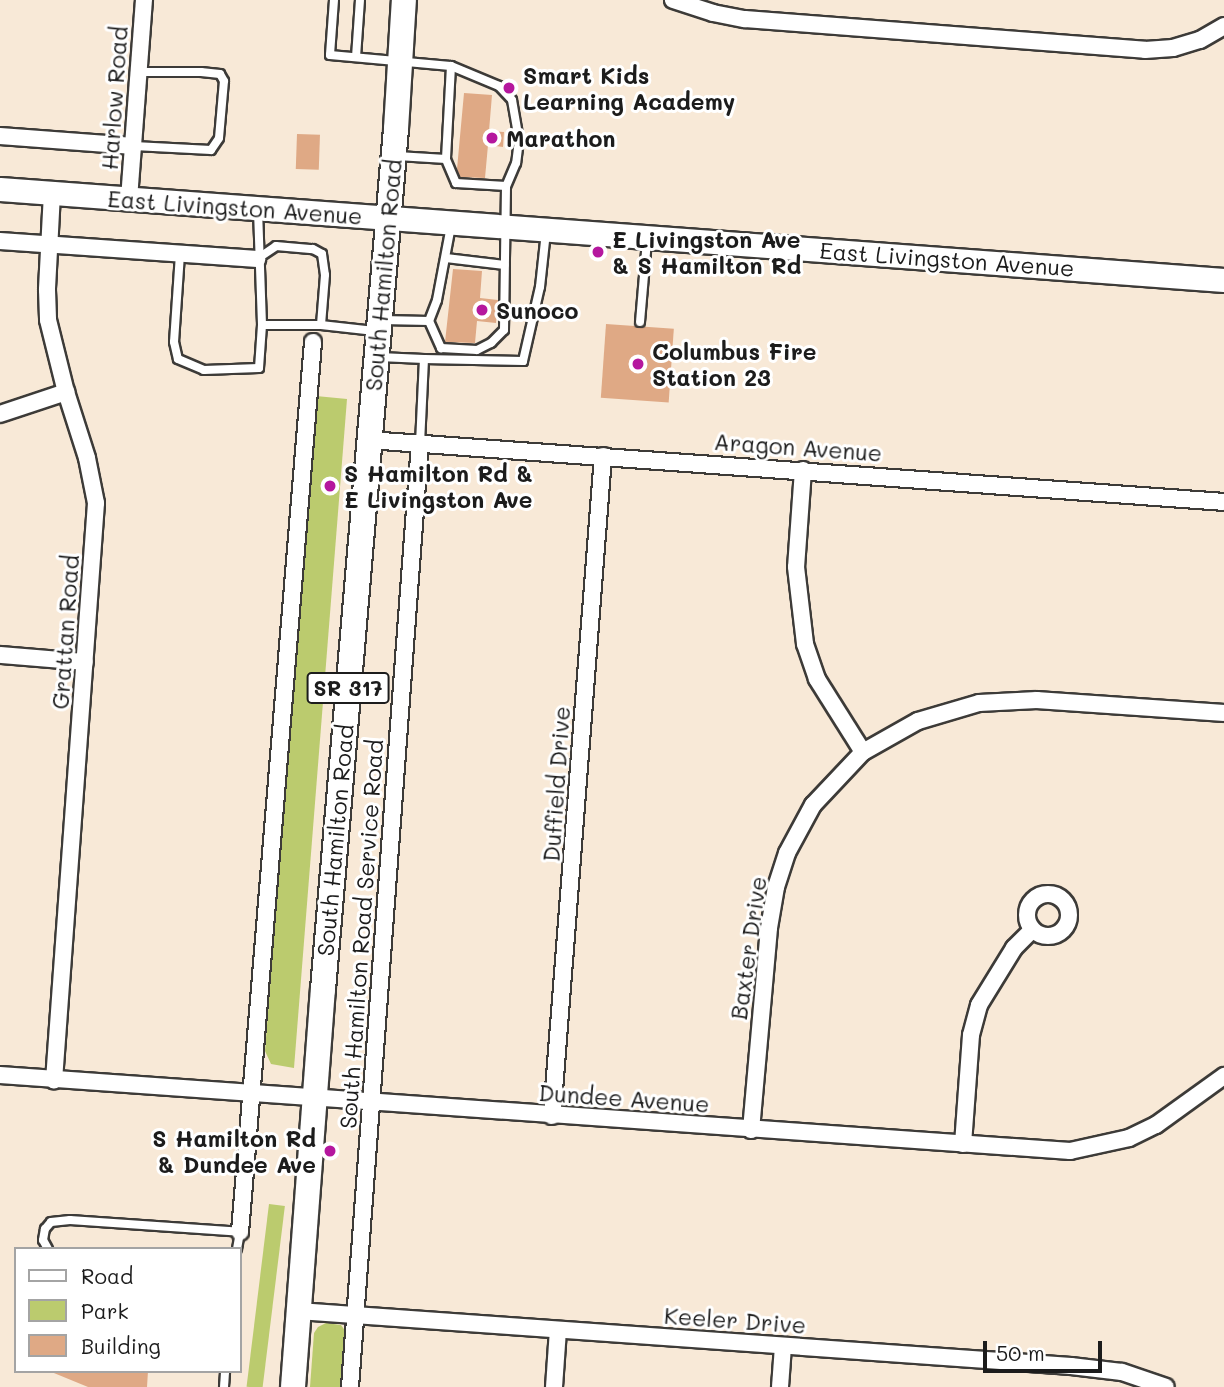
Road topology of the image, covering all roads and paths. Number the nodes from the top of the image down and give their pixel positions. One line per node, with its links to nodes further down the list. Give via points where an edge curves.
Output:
1 (144, 0): 10 (street, Harlow Road)
2 (334, 0): 7 (lane, via 330,55)
3 (360, 0): 7 (lane)
4 (404, 0): 8 (main road, South Hamilton Road / SR 317)
5 (673, 0): 6 (street, via 745,19 1145,50 1200,40)
6 (1224, 26)
7 (356, 57): 8 (lane)
8 (401, 60): 9 (lane); 13 (main road, South Hamilton Road / SR 317)
9 (451, 66): 14 (lane); 15 (lane, via 499,86 512,100 519,140)
10 (139, 72): 12 (street, Harlow Road); 12 (lane, via 220,74 224,81 219,138 211,150)
11 (0, 136): 12 (street)
12 (134, 146): 18 (street, Harlow Road)
13 (394, 155): 14 (lane); 20 (main road, South Hamilton Road / SR 317)
14 (446, 159): 15 (lane, via 456,183)
15 (506, 186): 22 (lane)
16 (0, 189): 17 (main road, East Livingston Avenue)
17 (52, 193): 18 (main road, East Livingston Avenue); 26 (street, Grattan Road)
18 (129, 199): 19 (main road, East Livingston Avenue)
19 (258, 209): 20 (main road, East Livingston Avenue); 29 (lane)
20 (388, 219): 21 (main road, East Livingston Avenue); 36 (main road, South Hamilton Road / SR 317)
21 (452, 223): 22 (main road, East Livingston Avenue); 28 (lane)
22 (505, 227): 23 (main road, East Livingston Avenue); 30 (lane)
23 (546, 230): 24 (main road, East Livingston Avenue); 39 (lane, via 540,287 523,361)
24 (647, 237): 31 (main road, East Livingston Avenue); 33 (lane)
25 (0, 242): 26 (street)
26 (49, 245): 27 (street); 40 (street, Grattan Road, via 48,320)
27 (180, 254): 29 (street); 34 (lane, via 174,342 178,359 204,370 259,369)
28 (446, 258): 30 (lane); 32 (lane)
29 (257, 259): 34 (lane); 35 (lane, via 276,246 322,254)
30 (505, 265): 32 (lane, via 504,330 491,343 477,350 442,348)
31 (1224, 280)
32 (429, 321): 36 (lane)
33 (640, 322)
34 (262, 325): 35 (lane)
35 (321, 325): 36 (lane)
36 (379, 325): 38 (main road, South Hamilton Road / SR 317)
37 (313, 342): 55 (street)
38 (376, 357): 39 (lane); 42 (main road, South Hamilton Road / SR 317)
39 (424, 359): 43 (lane)
40 (66, 392): 41 (street); 48 (street, Grattan Road, via 88,458 96,503)
41 (0, 414)
42 (368, 440): 43 (street, Aragon Avenue); 56 (main road, South Hamilton Road / SR 317)
43 (420, 443): 44 (street, Aragon Avenue); 57 (street, South Hamilton Road Service Road)
44 (603, 456): 45 (street, Aragon Avenue); 58 (street, Duffield Drive)
45 (803, 470): 46 (street, Aragon Avenue); 50 (street, via 796,567 805,644 817,679)
46 (1224, 502)
47 (0, 655): 48 (street)
48 (85, 662): 54 (street, Grattan Road)
49 (1224, 713): 50 (street, Baxter Drive, via 1037,700 979,703 918,721)
50 (863, 752): 59 (street, Baxter Drive, via 813,805 787,853 776,887)
51 (1032, 930): 60 (street, via 1014,948 979,1005 971,1035)
52 (0, 1075): 54 (street, Dundee Avenue)
53 (1224, 1076): 60 (street, Dundee Avenue, via 1157,1125 1100,1147 1070,1151)
54 (54, 1080): 55 (street, Dundee Avenue)
55 (252, 1094): 56 (street, Dundee Avenue); 61 (street)
56 (314, 1098): 57 (street, Dundee Avenue); 64 (main road, South Hamilton Road / SR 317)
57 (372, 1102): 58 (street, Dundee Avenue); 65 (street, South Hamilton Road Service Road)
58 (552, 1116): 59 (street, Dundee Avenue)
59 (751, 1130): 60 (street, Dundee Avenue)
60 (963, 1144)
61 (240, 1232): 62 (lane, via 70,1220 51,1222 45,1229); 63 (lane)
62 (47, 1247)
63 (237, 1247)
64 (299, 1311): 65 (street, Keeler Drive); 68 (main road, South Hamilton Road / SR 317)
65 (355, 1316): 66 (street, Keeler Drive); 69 (street, South Hamilton Road Service Road)
66 (558, 1331): 67 (street, Keeler Drive); 70 (street)
67 (783, 1346): 71 (street); 72 (street, Keeler Drive, via 1071,1366 1122,1372)
68 (293, 1387)
69 (350, 1387)
70 (554, 1387)
71 (780, 1387)
72 (1166, 1387)

